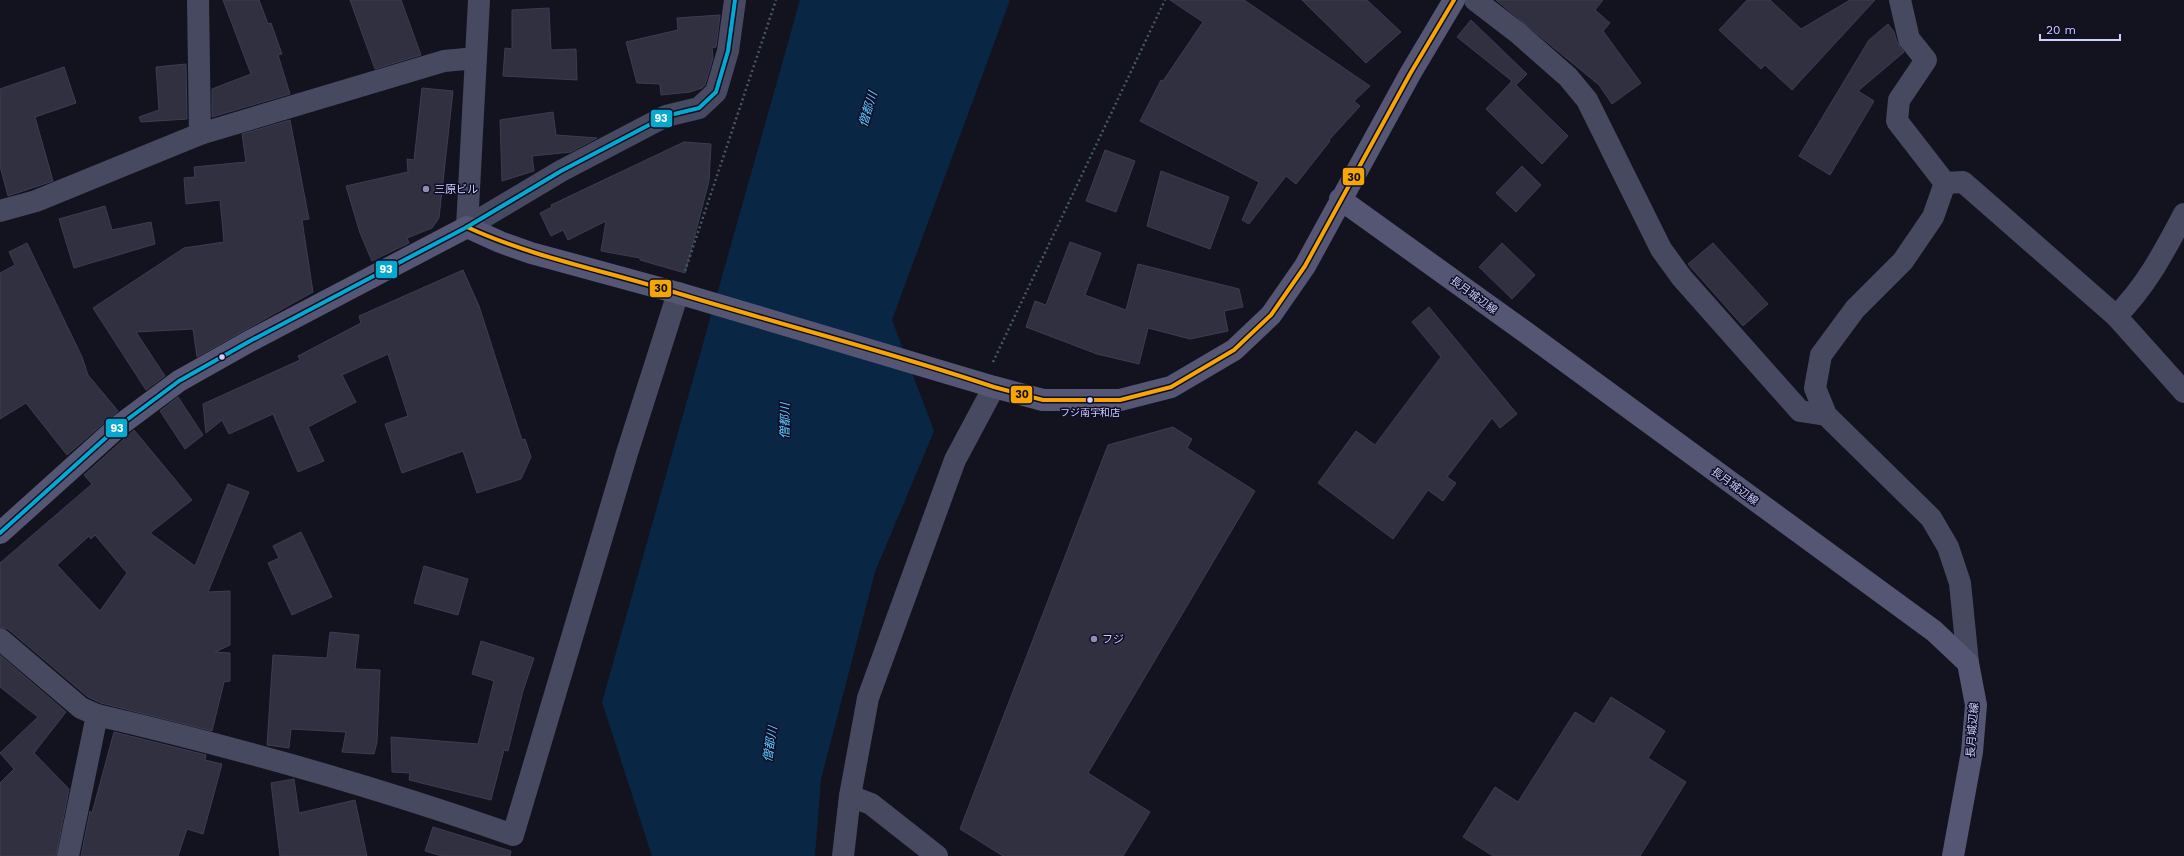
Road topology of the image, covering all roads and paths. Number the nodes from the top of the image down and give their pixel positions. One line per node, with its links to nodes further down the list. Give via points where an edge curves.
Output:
1 (198, 0): 10 (street)
2 (479, 0): 9 (street)
3 (735, 0): 15 (street, via 728,51 716,92 700,108 666,116 561,171)
4 (776, 0): 16 (path)
5 (1165, 0): 18 (path)
6 (1454, 0): 12 (main road)
7 (1475, 0): 20 (street, via 1568,77 1587,100 1661,249 1682,278 1800,411)
8 (1900, 0): 11 (street, via 1910,39 1926,60 1899,100 1898,121)
9 (476, 58): 10 (street, via 444,61); 15 (street)
10 (200, 134): 13 (street, via 36,201)
11 (1945, 183): 17 (street, via 1963,182); 20 (street, via 1933,217 1903,261 1855,309 1821,356 1815,388)
12 (1340, 199): 18 (main road, via 1305,266 1271,315 1234,350 1170,387 1120,400 1043,400); 23 (main road, 長月城辺線, via 1934,631)
13 (0, 211)
14 (2184, 214): 17 (street, via 2164,253 2132,301)
15 (467, 227): 16 (main road, via 532,253); 21 (main road, via 179,381 120,425)
16 (686, 296): 18 (main road); 24 (street, via 627,453 513,836 356,783 206,740)
17 (2116, 316): 19 (street)
18 (983, 384): 25 (street, via 868,698)
19 (2184, 392)
20 (1826, 415): 23 (street, via 1931,518 1948,547 1960,582)
21 (0, 533)
22 (0, 639): 24 (street, via 81,708)
23 (1968, 664): 29 (main road, 長月城辺線, via 1976,705 1972,752)
24 (97, 715): 26 (street)
25 (849, 804): 27 (street); 28 (street, via 871,804)
26 (68, 856)
27 (843, 856)
28 (937, 856)
29 (1953, 856)

